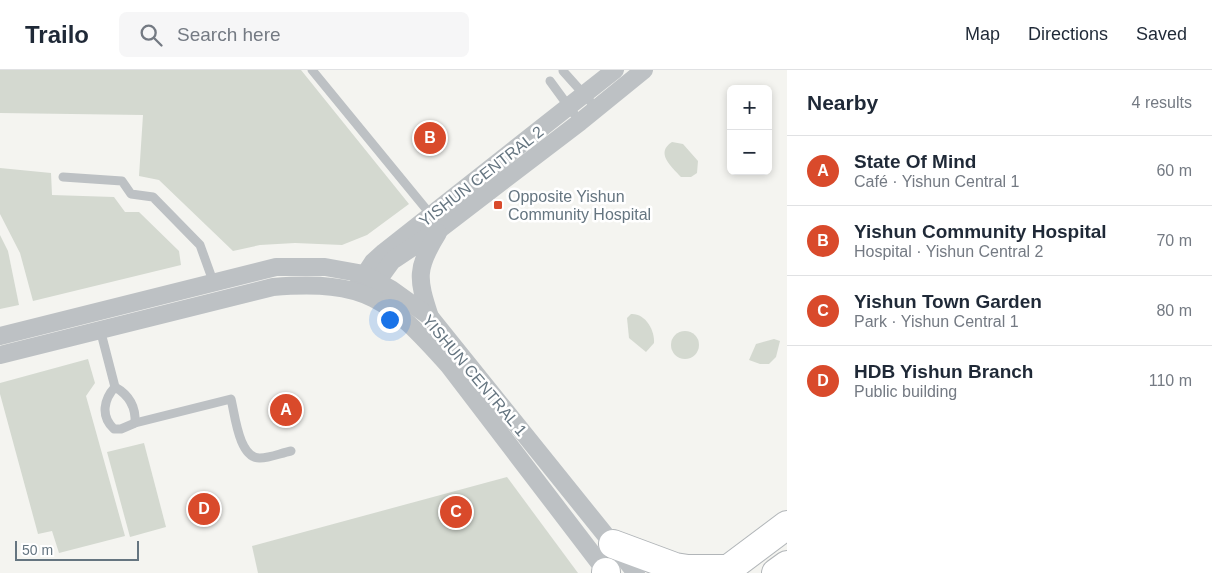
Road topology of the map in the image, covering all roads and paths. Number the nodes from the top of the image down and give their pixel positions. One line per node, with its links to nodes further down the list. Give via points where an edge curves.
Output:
1 (312, 70): 11 (lane)
2 (614, 70): 6 (street, YISHUN CENTRAL 2)
3 (644, 70): 8 (street, YISHUN CENTRAL 2)
4 (563, 71): 6 (lane)
5 (550, 81): 7 (lane)
6 (584, 95): 7 (street, YISHUN CENTRAL 2); 8 (lane)
7 (568, 107): 9 (lane); 11 (street, YISHUN CENTRAL 2)
8 (597, 109): 9 (street, YISHUN CENTRAL 2)
9 (580, 122): 11 (street, YISHUN CENTRAL 2)
10 (63, 177): 12 (lane, via 122,181 131,194 153,197 200,245)
11 (436, 222): 13 (street, YISHUN CENTRAL 2); 15 (street, YISHUN CENTRAL 2, via 423,257 420,277)
12 (213, 281): 13 (street, YISHUN CENTRAL 1, via 276,267 325,267); 14 (street, YISHUN CENTRAL 1)
13 (366, 285): 15 (street, YISHUN CENTRAL 1); 16 (street, YISHUN CENTRAL 1, via 273,287); 26 (street, YISHUN CENTRAL 1, via 404,318 449,366)
14 (96, 312): 16 (lane); 17 (street, YISHUN CENTRAL 1)
15 (430, 317): 23 (street, YISHUN CENTRAL 1)
16 (100, 330): 18 (street, YISHUN CENTRAL 1); 19 (lane)
17 (0, 336)
18 (0, 355)
19 (115, 386): 20 (lane, via 132,402); 20 (lane, via 104,405 110,426 121,429)
20 (134, 423): 21 (lane, via 231,399 244,449 252,457)
21 (291, 451)
22 (787, 525): 25 (main road)
23 (613, 544): 25 (main road, via 674,567); 27 (street, YISHUN CENTRAL 1)
24 (787, 565): 28 (main road)
25 (726, 571)
26 (606, 573)
27 (636, 573)
28 (776, 573)

